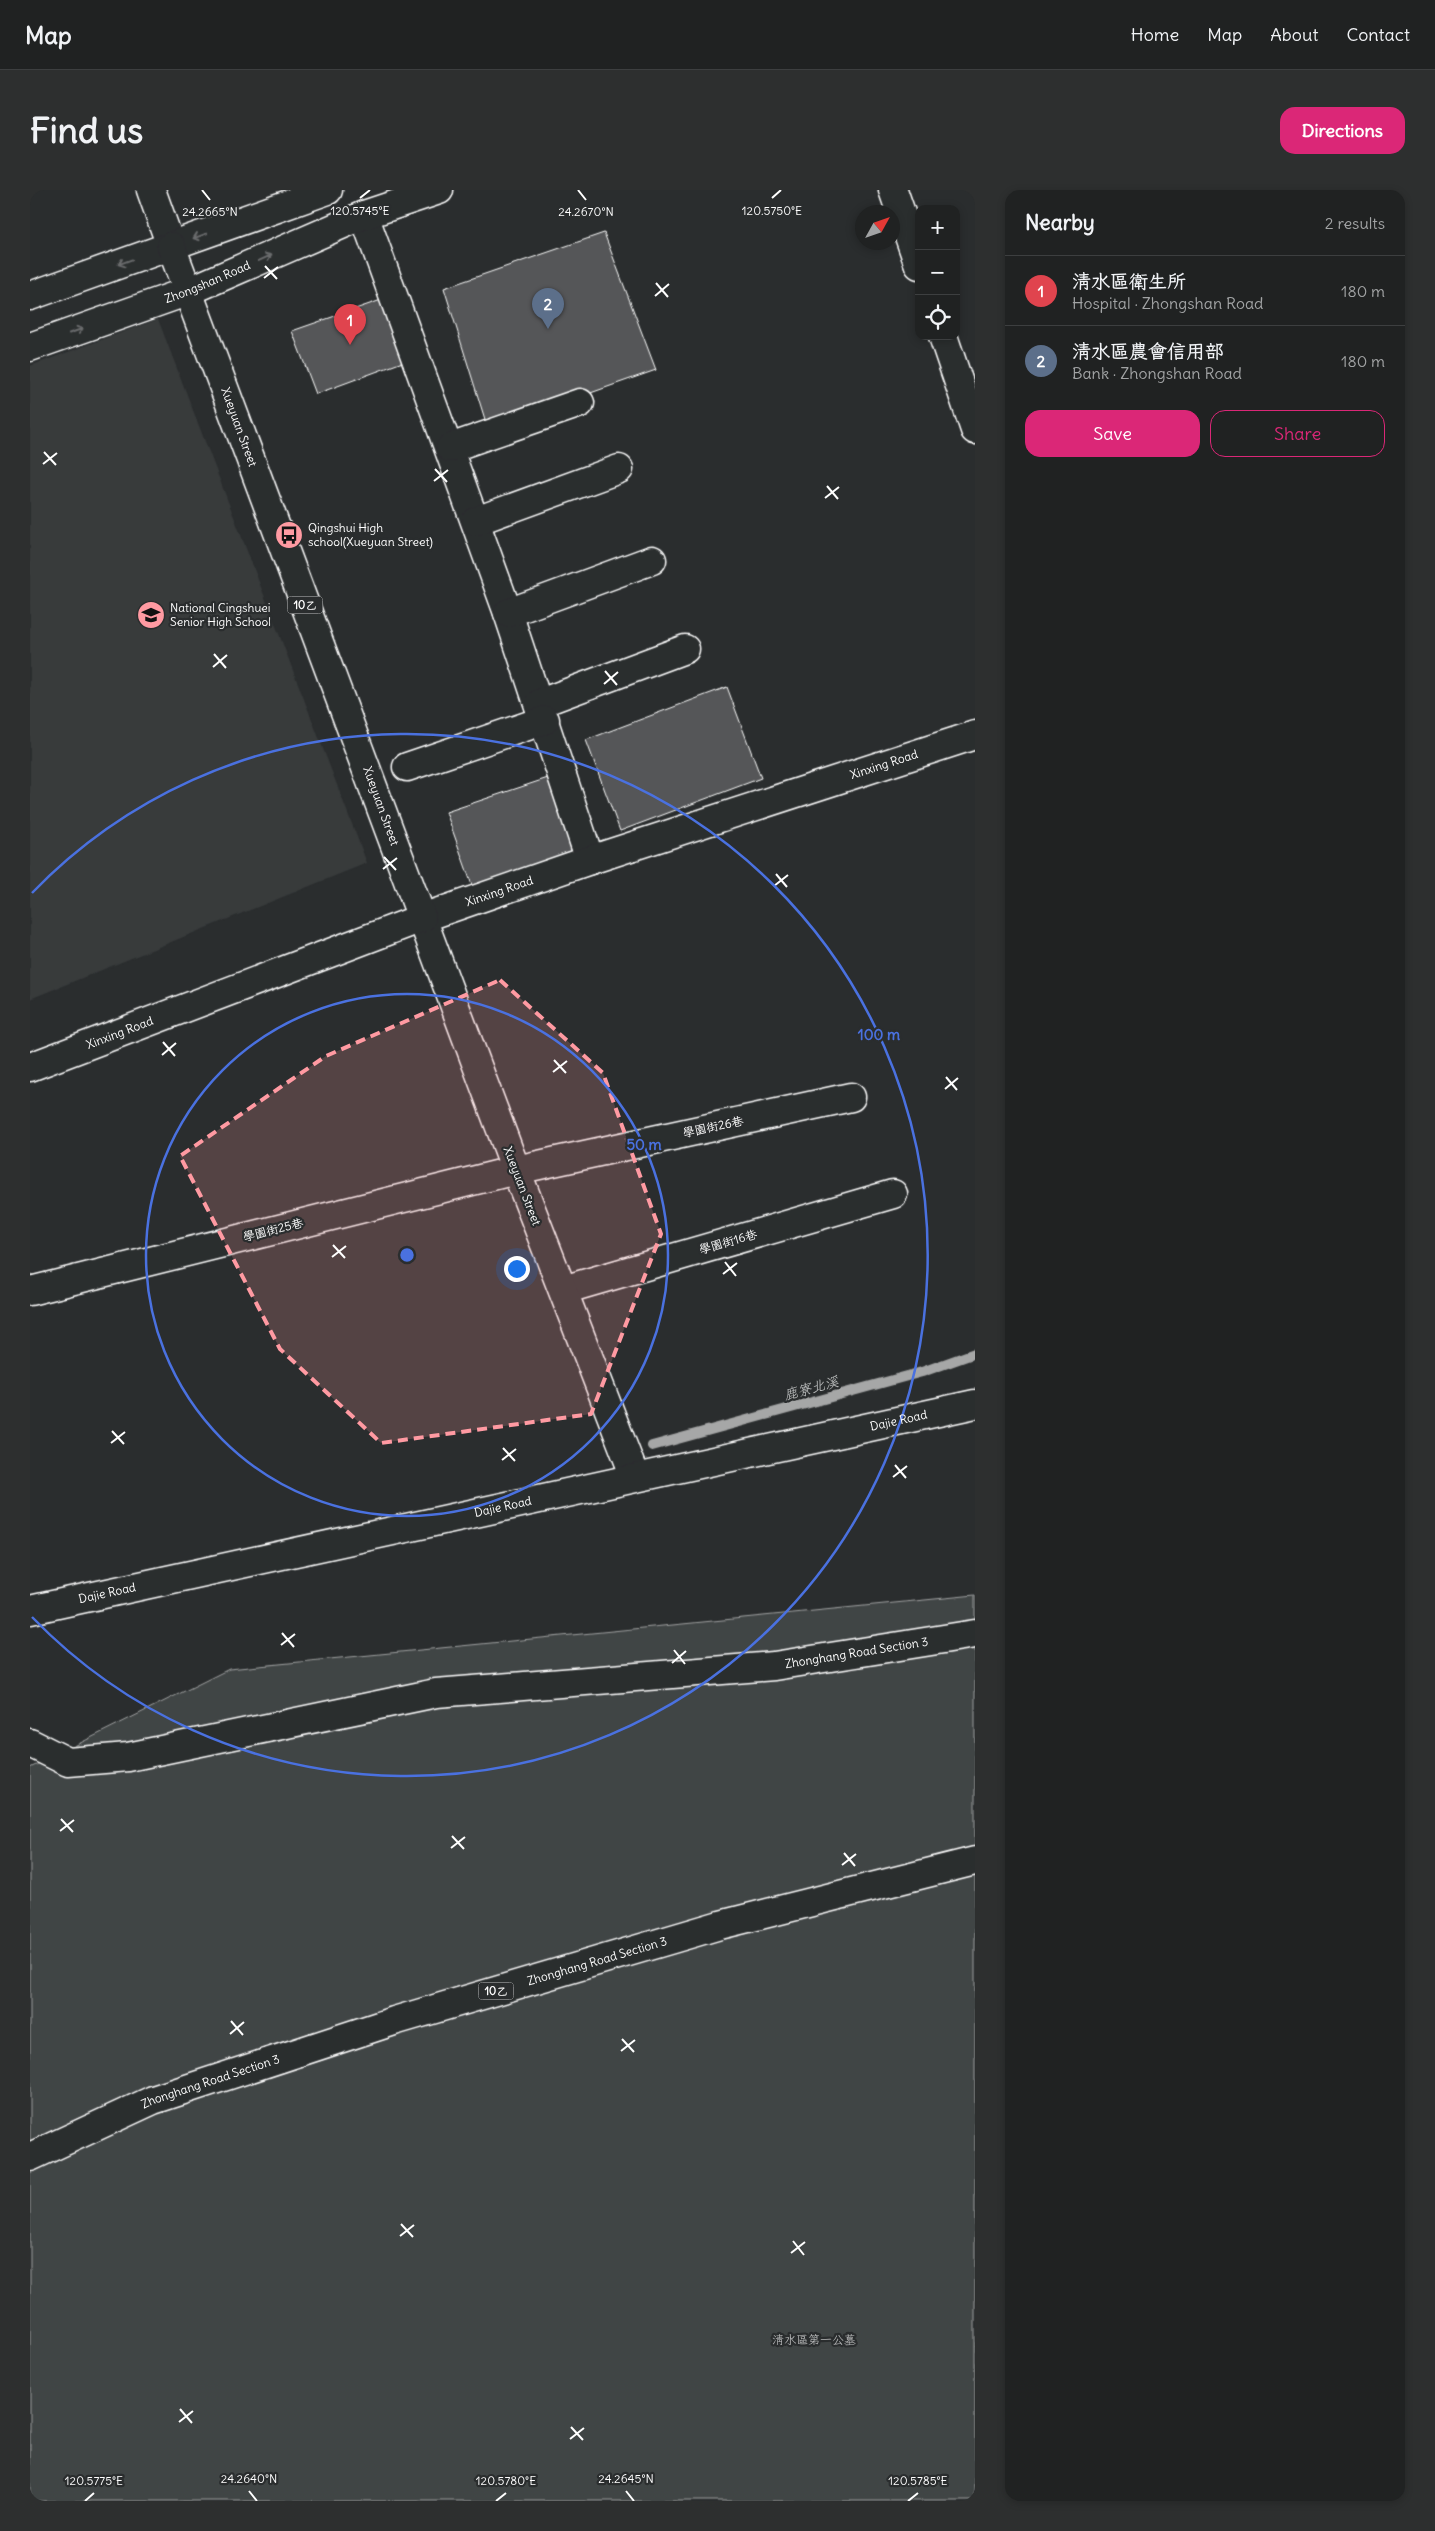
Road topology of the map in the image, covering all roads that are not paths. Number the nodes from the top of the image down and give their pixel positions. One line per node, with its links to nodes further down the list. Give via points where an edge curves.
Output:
1 (151, 190): 6 (street, Xueyuan Street)
2 (328, 190): 6 (street, one-way to 6)
3 (439, 190): 5 (street, Zhongshan Road)
4 (893, 190): 7 (street)
5 (364, 215): 8 (street, Zhongshan Road, one-way to 5); 14 (street)
6 (171, 246): 8 (street, Xueyuan Street / 10乙); 9 (street, one-way to 9)
7 (915, 253)
8 (189, 291): 11 (street, Zhongshan Road, one-way to 8); 24 (street, Xueyuan Street / 10乙)
9 (30, 296)
10 (944, 340): 13 (street)
11 (30, 347)
12 (580, 403): 14 (street)
13 (975, 430)
14 (450, 448): 16 (street)
15 (619, 469): 16 (street)
16 (476, 521): 18 (street)
17 (652, 560): 18 (street)
18 (508, 613): 20 (street)
19 (685, 649): 20 (street)
20 (543, 712): 22 (street); 23 (street)
21 (975, 735): 23 (street, Xinxing Road)
22 (407, 768)
23 (590, 860): 24 (street, Xinxing Road)
24 (422, 918): 25 (street, Xinxing Road); 27 (street, Xueyuan Street)
25 (30, 1067)
26 (851, 1096): 27 (street, 學園街26巷)
27 (516, 1170): 29 (street, Xueyuan Street); 30 (street, 學園街25巷)
28 (893, 1194): 29 (street, 學園街16巷)
29 (562, 1290): 32 (street, Xueyuan Street)
30 (30, 1291)
31 (975, 1404): 32 (street, Dajie Road)
32 (635, 1477): 33 (street, Dajie Road)
33 (30, 1610)
34 (975, 1634): 35 (street, Zhonghang Road Section 3, via 774,1666 436,1693 128,1757 68,1762)
35 (30, 1743)
36 (975, 1862): 37 (street, Zhonghang Road Section 3 / 10乙, via 720,1925 394,2021 153,2100)
37 (30, 2157)

